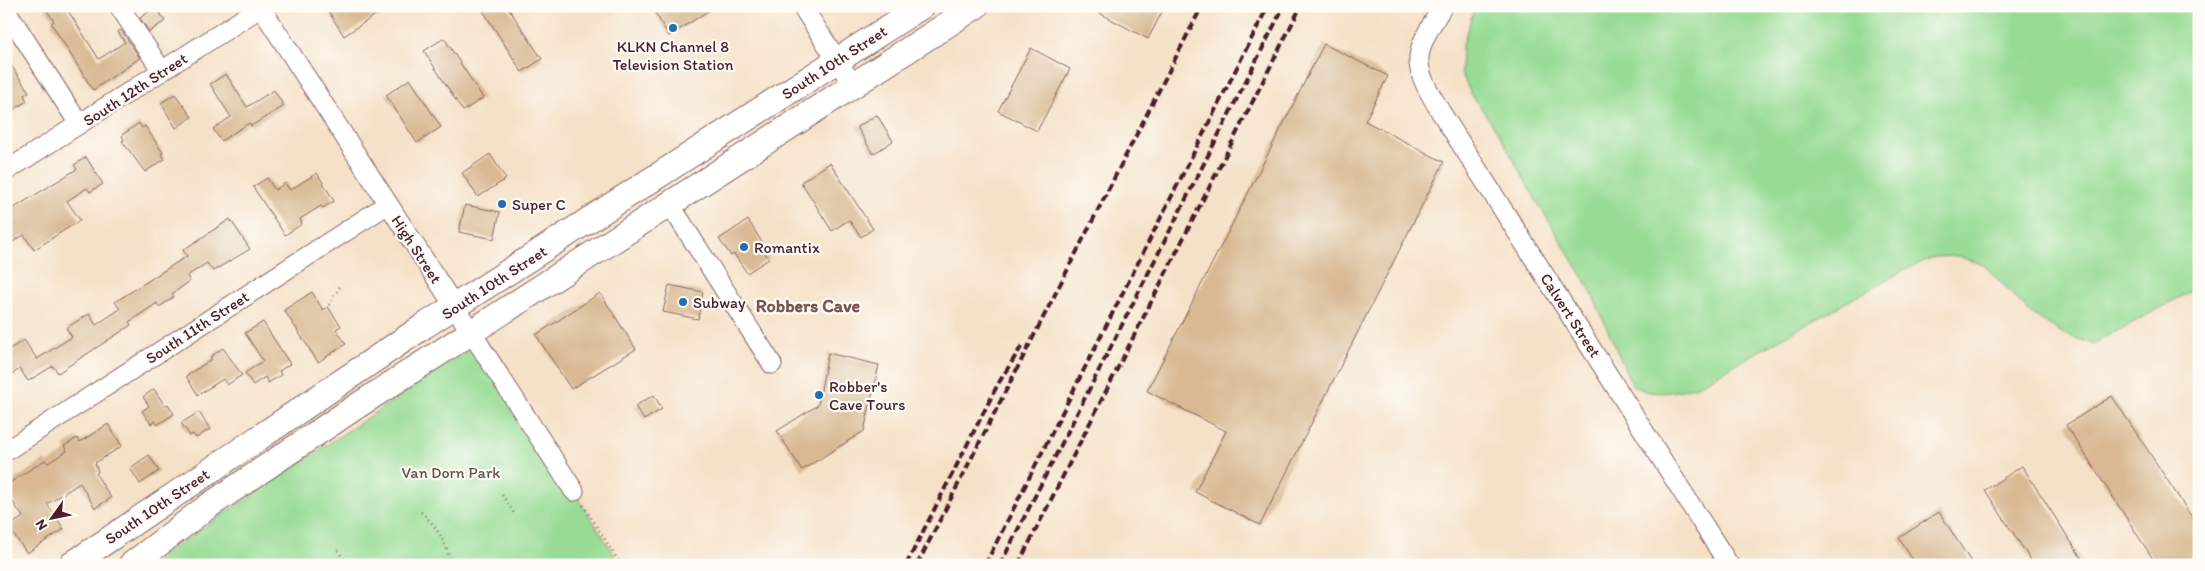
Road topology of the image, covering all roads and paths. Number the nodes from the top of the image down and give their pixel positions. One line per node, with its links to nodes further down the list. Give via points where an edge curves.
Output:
1 (119, 6): 9 (street)
2 (802, 6): 8 (street)
3 (922, 6): 8 (main road, South 10th Street)
4 (976, 6): 10 (main road, South 10th Street)
5 (1443, 6): 33 (street, Calvert Street, via 1420,50 1418,64 1421,77)
6 (261, 7): 9 (street, South 12th Street); 13 (street, High Street)
7 (6, 10): 11 (street)
8 (837, 61): 10 (street); 17 (main road, South 10th Street)
9 (162, 71): 11 (street, South 12th Street)
10 (853, 85): 14 (main road, South 10th Street)
11 (79, 124): 12 (street, South 12th Street)
12 (6, 171)
13 (388, 204): 17 (street, High Street); 20 (street, South 11th Street)
14 (669, 204): 18 (main road, South 10th Street); 19 (street)
15 (341, 285): 16 (path)
16 (329, 305)
17 (455, 306): 18 (street, High Street); 21 (main road, South 10th Street)
18 (471, 331): 22 (street, High Street); 29 (main road, South 10th Street, via 207,507)
19 (772, 364)
20 (6, 451)
21 (180, 490): 27 (main road, South 10th Street); 28 (main road)
22 (574, 491): 32 (path)
23 (502, 495): 25 (path)
24 (421, 512): 31 (path, via 439,531)
25 (514, 513)
26 (338, 550): 30 (path)
27 (71, 565)
28 (88, 565)
29 (131, 565)
30 (347, 565)
31 (451, 565)
32 (621, 565)
33 (1729, 565)

